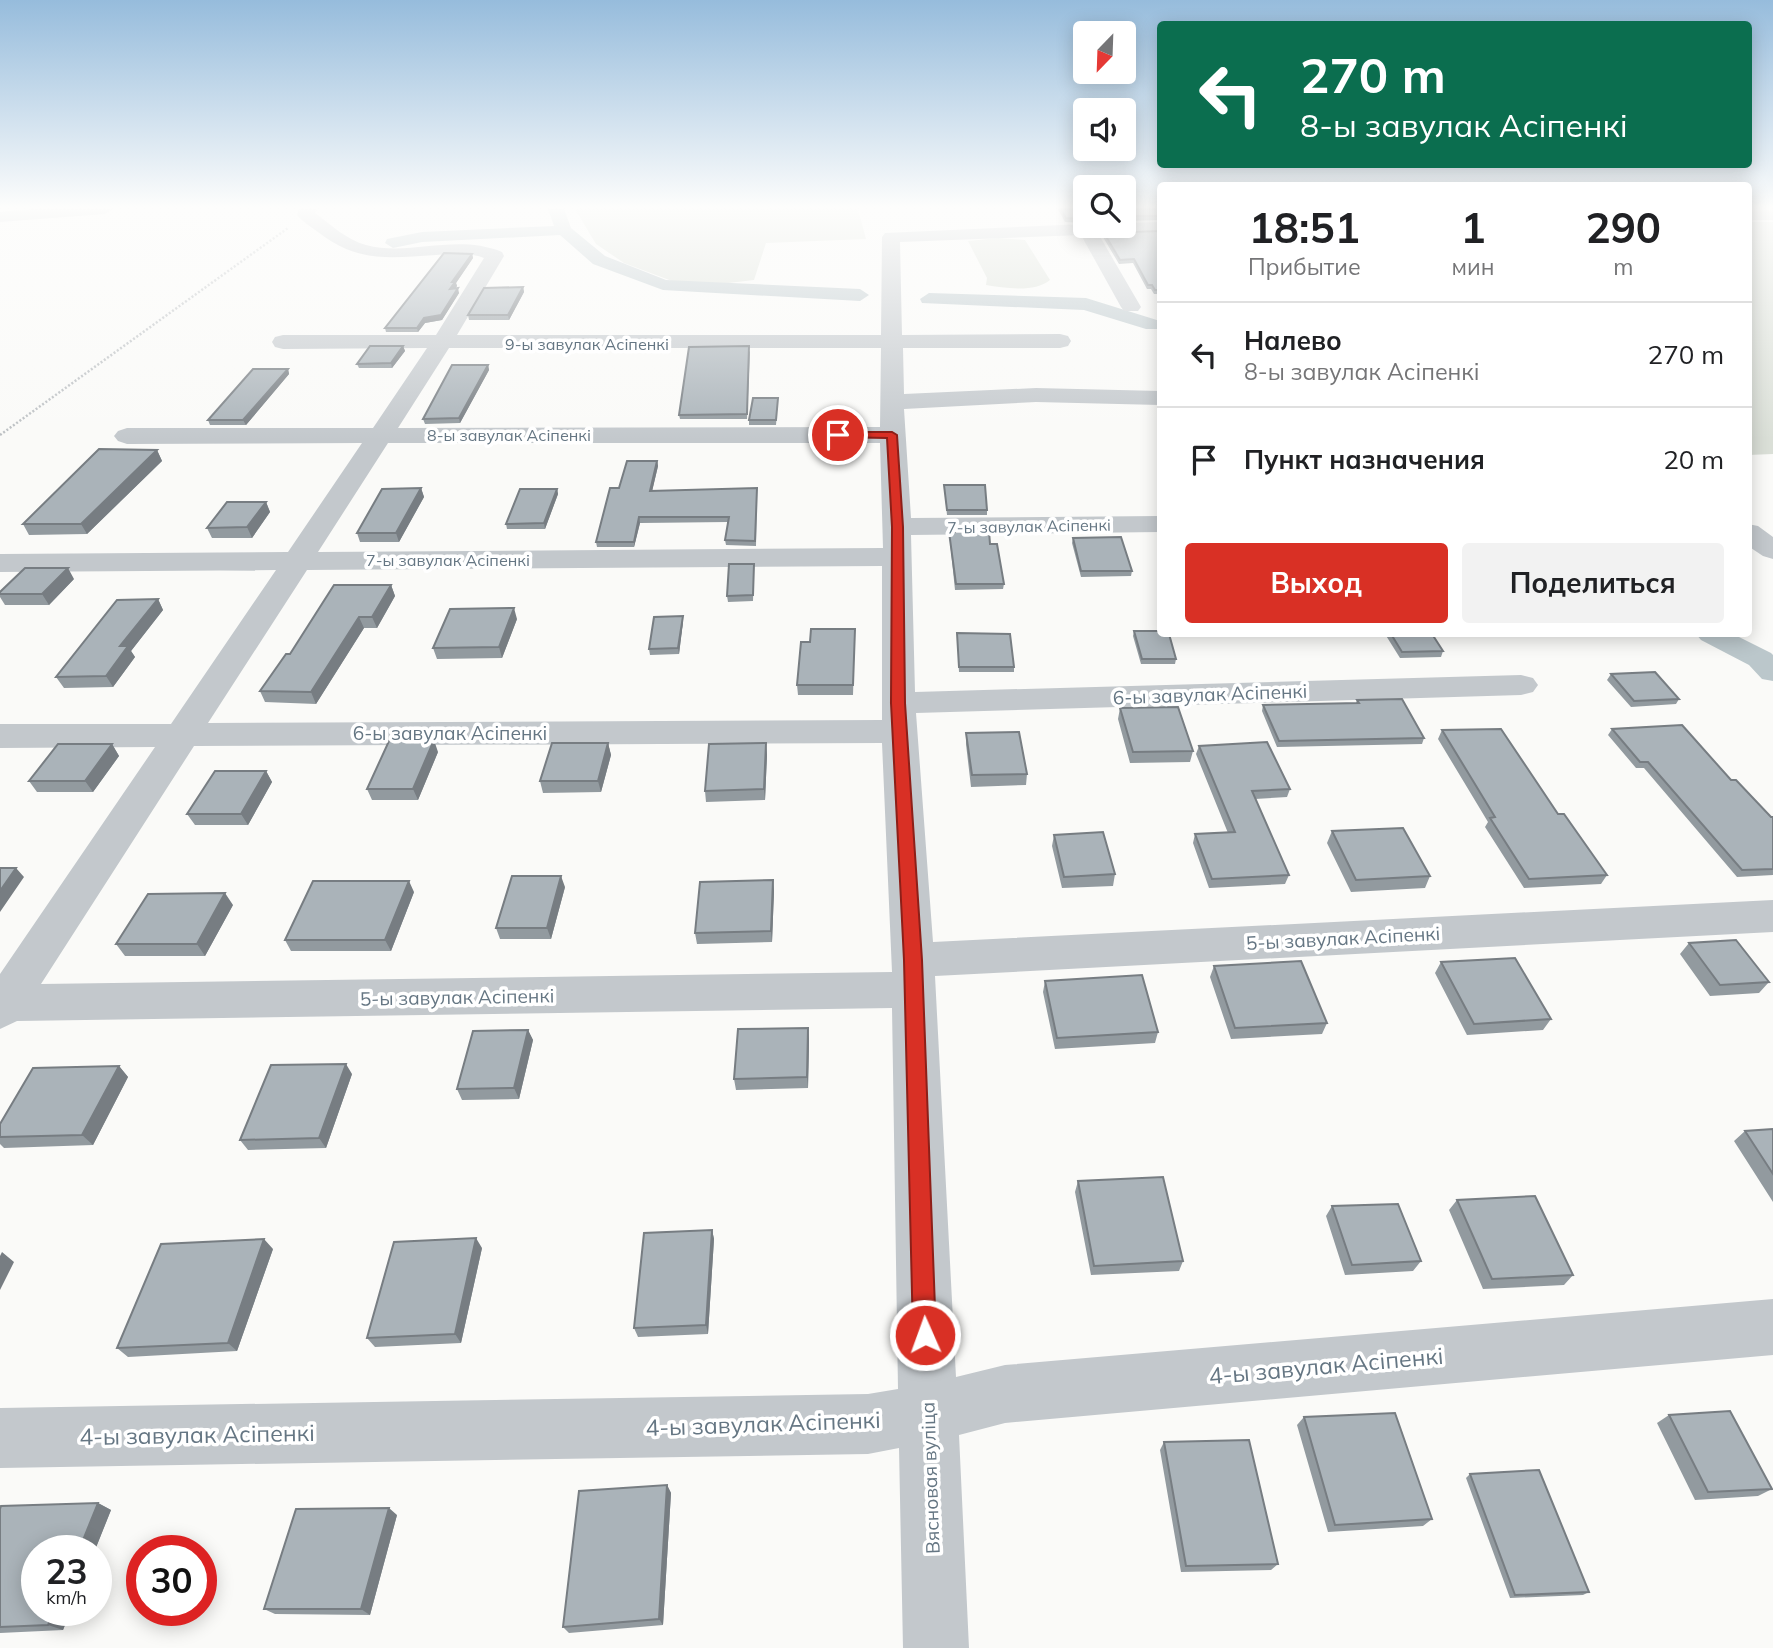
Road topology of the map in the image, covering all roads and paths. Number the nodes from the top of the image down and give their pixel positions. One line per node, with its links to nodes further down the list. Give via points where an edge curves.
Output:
1 (205, 286): 12 (path)
2 (477, 286): 9 (street)
3 (890, 286): 8 (street, Вясновая вуліца)
4 (1118, 286): 5 (street)
5 (1130, 307)
6 (1060, 341): 8 (street, 9-ы завулак Асіпенкі)
7 (283, 342): 9 (street, 9-ы завулак Асіпенкі)
8 (891, 342): 9 (street, 9-ы завулак Асіпенкі); 11 (street, Вясновая вуліца)
9 (441, 344): 14 (street)
10 (1157, 398): 11 (street, 8-ы завулак Асіпенкі, via 1036,395)
11 (892, 418): 14 (street, 8-ы завулак Асіпенкі); 19 (street, Вясновая вуліца)
12 (0, 435)
13 (127, 436): 14 (street, 8-ы завулак Асіпенкі)
14 (381, 436): 21 (street)
15 (1752, 514): 16 (street)
16 (1773, 514)
17 (1157, 524): 19 (street, 7-ы завулак Асіпенкі)
18 (1752, 535): 20 (street)
19 (897, 542): 21 (street, 7-ы завулак Асіпенкі); 24 (street, Вясновая вуліца)
20 (1773, 550)
21 (299, 561): 22 (street, 7-ы завулак Асіпенкі); 25 (street)
22 (0, 563)
23 (1521, 685): 24 (street, 6-ы завулак Асіпенкі)
24 (899, 717): 25 (street, 6-ы завулак Асіпенкі); 28 (street, Вясновая вуліца)
25 (182, 735): 26 (street, 6-ы завулак Асіпенкі); 29 (street)
26 (0, 736)
27 (1773, 916): 28 (street, 5-ы завулак Асіпенкі)
28 (914, 975): 29 (street, 5-ы завулак Асіпенкі); 31 (street, Вясновая вуліца)
29 (2, 1005)
30 (1773, 1327): 31 (street, 4-ы завулак Асіпенкі, via 1006,1394)
31 (928, 1414): 32 (street, 4-ы завулак Асіпенкі, via 855,1424); 33 (street, Вясновая вуліца)
32 (0, 1437)
33 (936, 1648)

